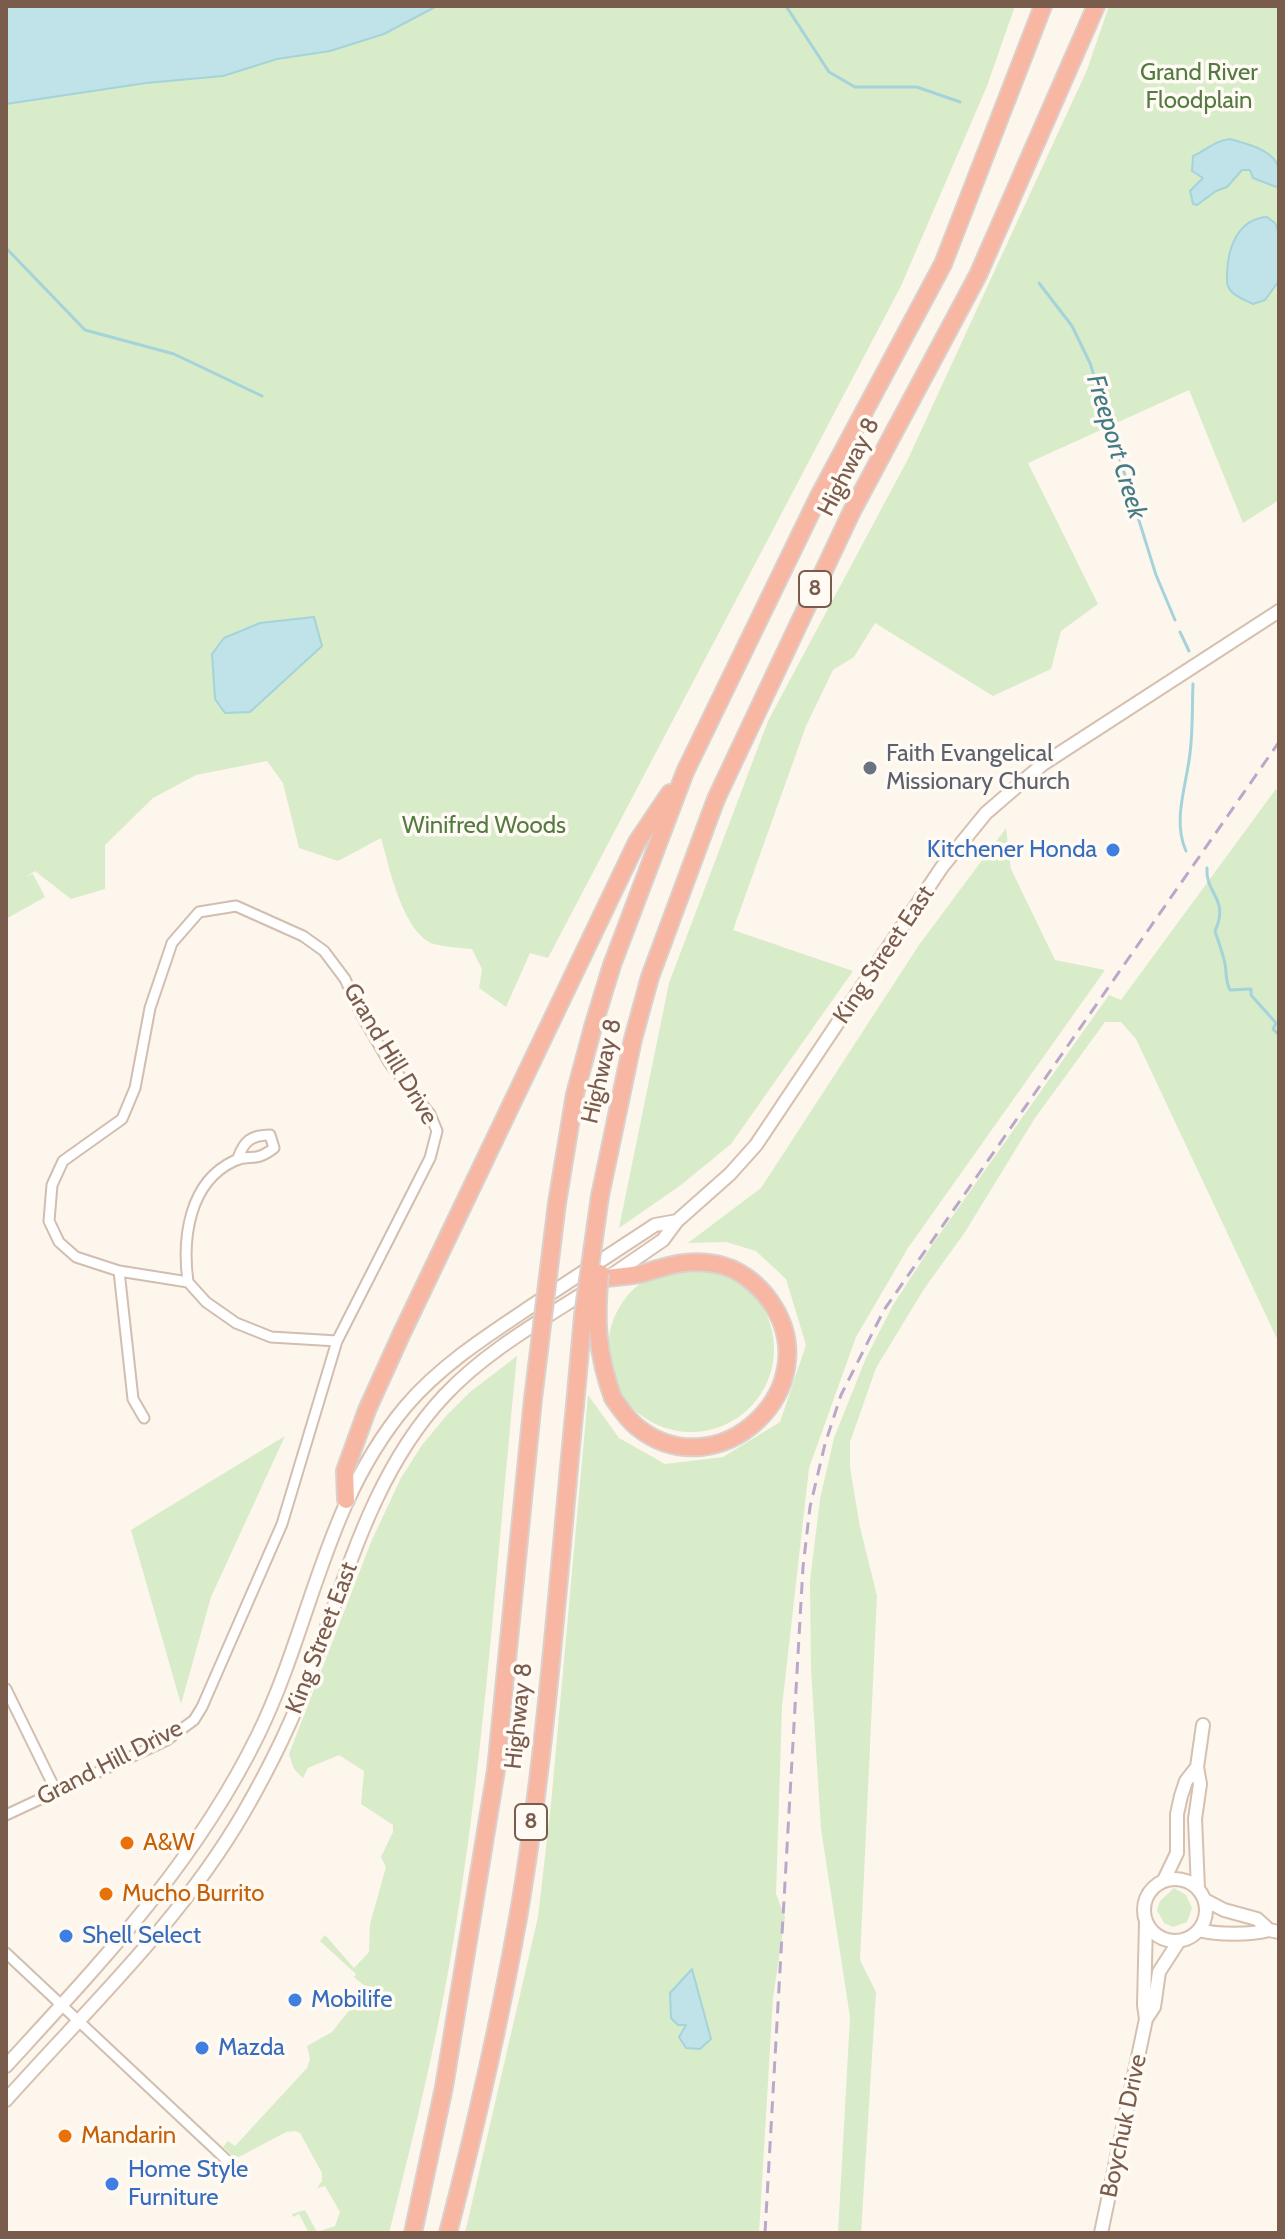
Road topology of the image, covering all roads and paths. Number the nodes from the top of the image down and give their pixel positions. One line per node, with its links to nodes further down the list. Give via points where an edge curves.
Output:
1 (1043, 6): 4 (highway, Highway 8 / 8, via 943,264 818,498)
2 (1096, 6): 6 (highway, Highway 8 / 8, via 978,275 852,511 716,799 650,977)
3 (1279, 611): 7 (main road, King Street East, via 1055,756 986,813 942,867 756,1145)
4 (685, 772): 13 (highway, via 637,842 401,1335 345,1471); 33 (highway, Highway 8 / 8, bridge, via 612,965 575,1094 533,1399 496,1770 444,2087)
5 (238, 1158): 10 (street, via 216,1171 188,1222)
6 (600, 1196): 9 (highway, bridge, via 605,1221 596,1332 613,1398 636,1427 672,1444 708,1445 757,1422 772,1404 787,1364 778,1312 760,1288 720,1264 683,1262); 34 (highway, Highway 8 / 8, bridge, via 518,1916 486,2088)
7 (677, 1221): 9 (main road, King Street East, via 663,1240); 13 (main road, King Street East, via 655,1225 456,1359 392,1423)
8 (119, 1271): 10 (street, Grand Hill Drive); 11 (street, Grand Hill Drive, via 76,1257 59,1242 49,1221 52,1185 63,1161 122,1119 135,1088 150,1008 172,943 199,912 236,906 324,951 345,979 390,1064 430,1114 437,1131 430,1158); 12 (street, via 133,1399)
9 (607, 1278): 29 (main road, King Street East, via 471,1371 403,1446 366,1522 291,1721 244,1813 187,1897)
10 (188, 1282): 11 (street, via 236,1323 271,1337)
11 (337, 1341): 17 (street, Grand Hill Drive, via 282,1524 194,1720)
12 (144, 1418)
13 (346, 1500): 27 (main road, King Street East, via 278,1690 231,1785 189,1853)
14 (6, 1689): 17 (street)
15 (1203, 1725): 16 (main road)
16 (1197, 1767): 19 (main road, via 1181,1796 1177,1853); 20 (main road)
17 (56, 1791): 18 (street, Grand Hill Drive)
18 (6, 1815)
19 (1164, 1880): 20 (main road, via 1176,1878); 22 (main road, via 1146,1897)
20 (1198, 1888): 21 (main road)
21 (1205, 1900): 23 (main road); 24 (main road)
22 (1146, 1922): 25 (main road, via 1159,1937); 28 (main road, Boychuk Drive)
23 (1199, 1930): 24 (main road); 25 (main road)
24 (1274, 1931)
25 (1179, 1941): 28 (main road, Boychuk Drive, via 1162,1966 1154,2007)
26 (6, 1953): 27 (street)
27 (63, 2006): 29 (street); 30 (main road, King Street East)
28 (1146, 2019): 35 (main road, Boychuk Drive)
29 (78, 2021): 31 (main road, King Street East); 32 (street)
30 (6, 2066)
31 (6, 2100)
32 (233, 2166)
33 (413, 2233)
34 (448, 2233)
35 (1101, 2233)

